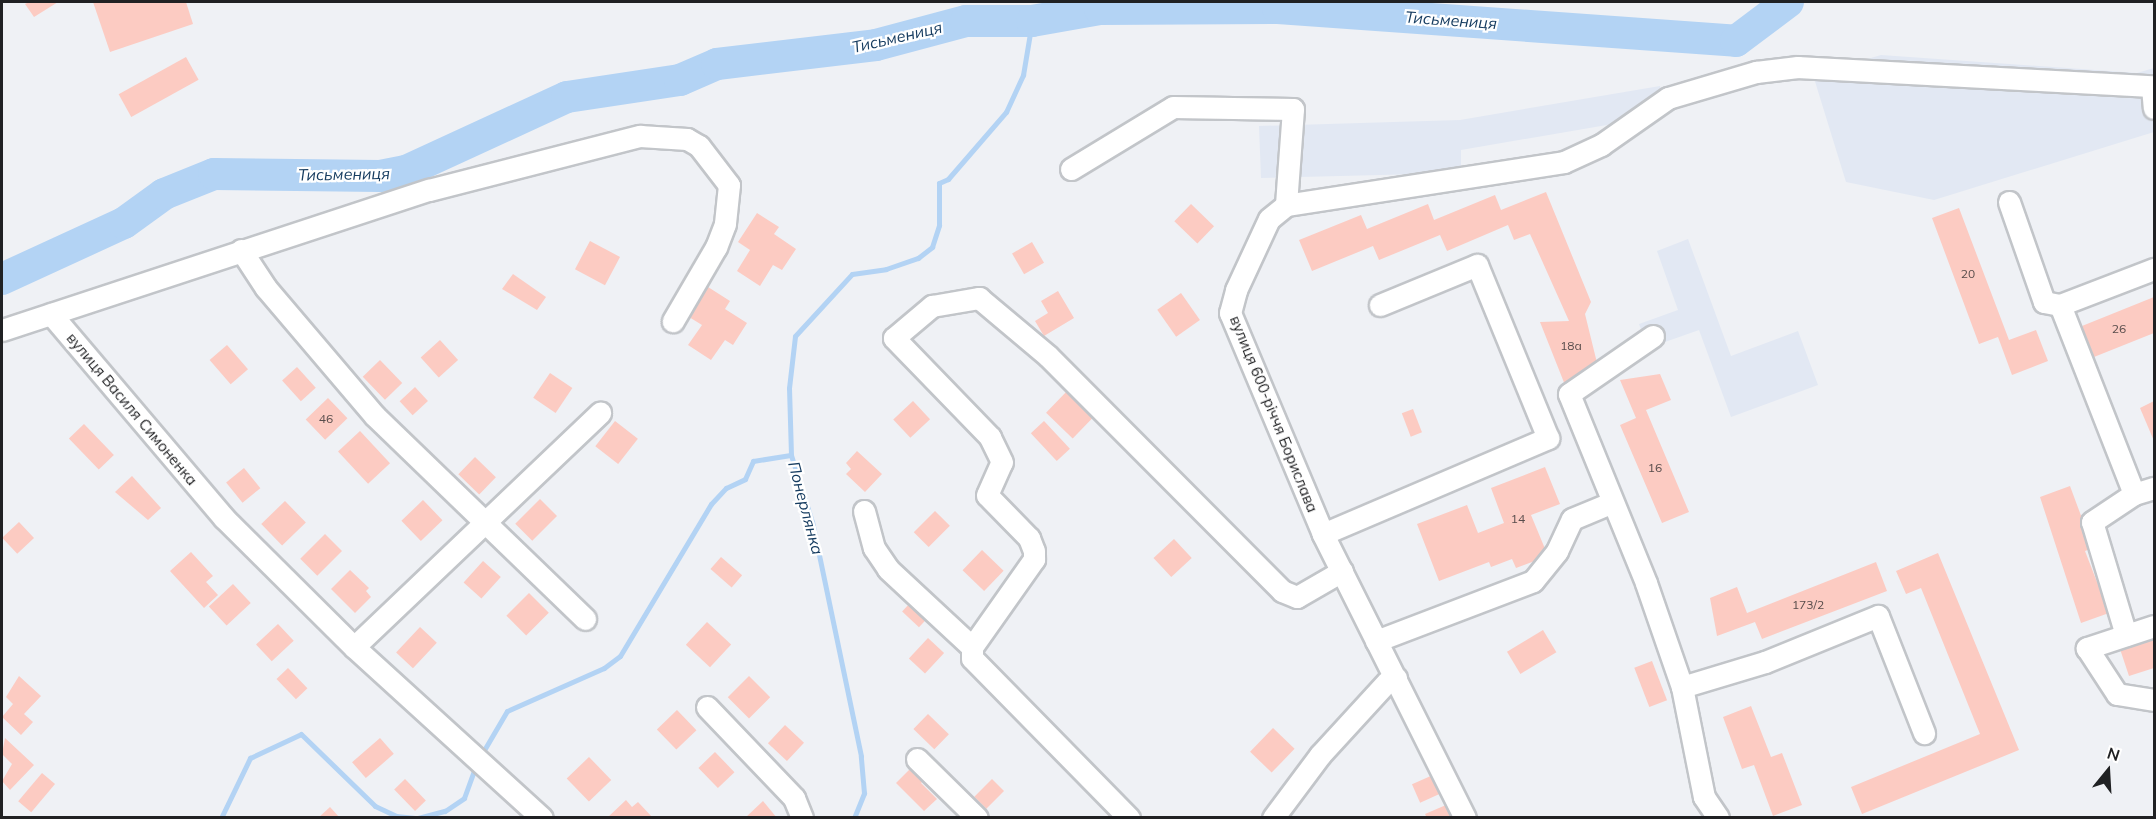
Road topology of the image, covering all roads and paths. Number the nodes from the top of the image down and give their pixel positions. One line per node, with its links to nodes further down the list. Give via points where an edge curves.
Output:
1 (2154, 94): 4 (street, via 1798,67 1756,72 1668,98 1601,145 1564,162)
2 (1071, 169): 4 (street, via 1173,107 1293,109)
3 (2009, 202): 8 (street, via 2044,302)
4 (1286, 205): 23 (street, вулиця 600-річчя Борислава, via 1269,219 1230,313)
5 (241, 250): 9 (street); 10 (street, via 429,190 640,136 687,139 699,146 729,185 725,224 716,247); 22 (street, via 266,288 375,416)
6 (2154, 269): 8 (street)
7 (1380, 305): 14 (street, via 1477,265)
8 (2060, 305): 19 (street)
9 (51, 314): 11 (street); 29 (street, вулиця Василя Симоненка, via 224,518)
10 (673, 321)
11 (2, 330)
12 (1653, 336): 13 (street)
13 (1569, 394): 14 (street); 16 (street)
14 (1536, 406): 17 (street)
15 (600, 413): 22 (street)
16 (1580, 426): 17 (street); 20 (street)
17 (1548, 438): 23 (street)
18 (2154, 488): 19 (street)
19 (2134, 494): 27 (street, via 2092,522)
20 (1613, 502): 28 (street, via 1572,519 1557,551 1533,581); 32 (street)
21 (864, 510): 30 (street, via 874,548 888,569)
22 (483, 525): 25 (street); 29 (street)
23 (1323, 534): 24 (street, вулиця 600-річчя Борислава)
24 (1342, 571): 28 (street, вулиця 600-річчя Борислава); 30 (street, via 1297,597 1282,591 1048,356 979,298 932,306 894,338 990,437 1002,462 987,495 1029,538 1034,550 1034,560)
25 (585, 619)
26 (2154, 626): 27 (street)
27 (2126, 635): 33 (street, via 2087,648 2117,694)
28 (1376, 641): 31 (street, вулиця 600-річчя Борислава)
29 (354, 647): 37 (street, вулиця Василя Симоненка)
30 (972, 647): 40 (street, via 972,658)
31 (1396, 678): 41 (street, via 1387,682 1320,755); 42 (street, вулиця 600-річчя Борислава)
32 (1682, 687): 35 (street, via 1765,662 1878,616); 43 (street, via 1704,797)
33 (2154, 700)
34 (707, 707): 38 (street, via 794,798)
35 (1924, 733)
36 (917, 759): 39 (street)
37 (542, 818)
38 (802, 818)
39 (977, 818)
40 (1129, 818)
41 (1273, 818)
42 (1465, 818)
43 (1718, 818)

